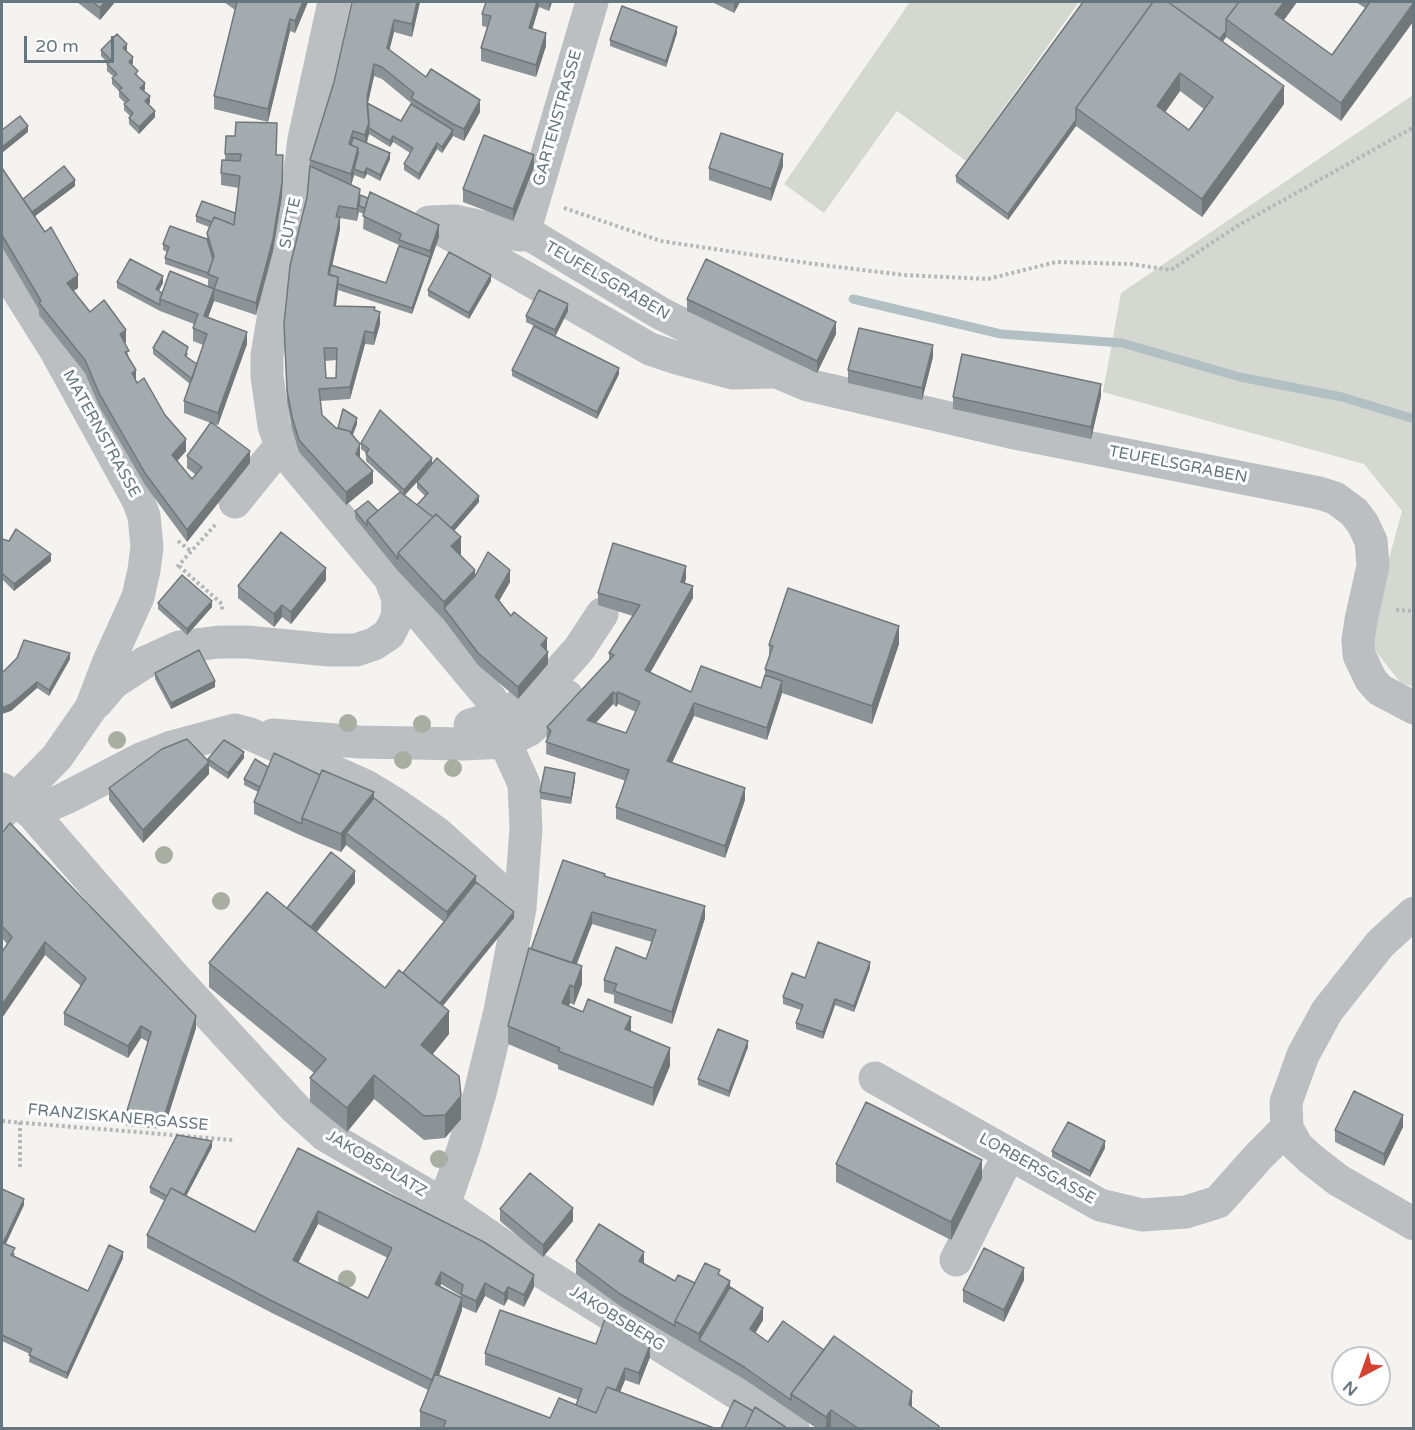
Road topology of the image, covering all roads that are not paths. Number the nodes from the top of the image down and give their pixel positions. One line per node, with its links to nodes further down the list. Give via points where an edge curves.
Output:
1 (334, 2): 3 (street, SUTTE, via 304,139)
2 (592, 2): 7 (street, GARTENSTRASSE, via 526,226)
3 (301, 173): 4 (street); 10 (street, SUTTE, via 267,356 274,426)
4 (333, 186)
5 (397, 211): 6 (street, TEUFELSGRABEN)
6 (429, 222): 7 (street, TEUFELSGRABEN, via 454,221); 9 (street, TEUFELSGRABEN, via 650,349 733,373)
7 (529, 234): 9 (street, TEUFELSGRABEN, via 629,296)
8 (2, 265): 16 (street, MATERNSTRASSE, via 56,351 144,516 147,547 138,597)
9 (768, 367): 17 (street, TEUFELSGRABEN, via 808,385 946,417 1335,498 1354,512 1371,541 1373,566 1359,630 1359,655 1380,690)
10 (281, 445): 11 (street); 12 (street, SUTTE)
11 (225, 513)
12 (390, 576): 15 (street, SUTTE); 16 (street, SUTTE, via 398,599 397,618 389,633 374,644 356,650 219,642 179,647 113,683)
13 (602, 615): 20 (street, via 579,649 529,700 497,717)
14 (567, 696): 19 (street, via 529,730)
15 (491, 699)
16 (91, 708): 21 (street, MATERNSTRASSE, via 57,757)
17 (1413, 708)
18 (250, 734): 20 (street); 21 (street, via 235,730 172,747 66,798); 22 (street, via 366,786 394,803 437,833)
19 (505, 742): 20 (street); 22 (street, JAKOBSPLATZ, via 524,784 526,830)
20 (411, 743)
21 (12, 803): 27 (street, JAKOBSPLATZ, via 295,1108 325,1135)
22 (520, 908): 27 (street, JAKOBSPLATZ, via 480,1093)
23 (1413, 913): 25 (street, via 1380,944 1327,1011 1303,1055 1286,1102)
24 (875, 1078): 26 (street, LORBERSGASSE)
25 (1287, 1128): 26 (street, LORBERSGASSE, via 1218,1202 1186,1212 1142,1215 1100,1205); 28 (street, via 1298,1146 1338,1180)
26 (1009, 1154): 29 (street)
27 (444, 1205): 30 (street, JAKOBSBERG, via 544,1273)
28 (1413, 1224)
29 (956, 1260)
30 (793, 1428)

